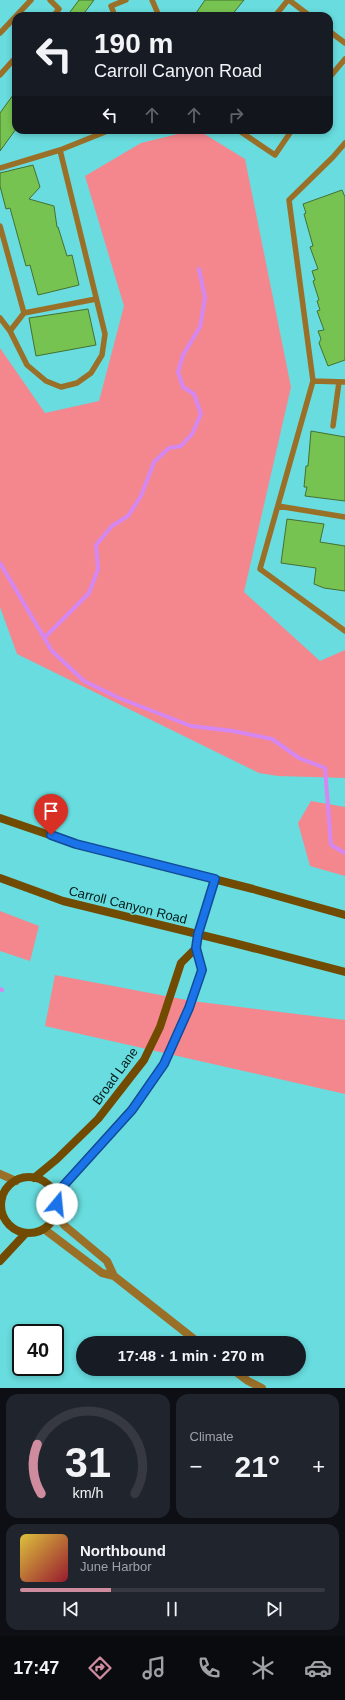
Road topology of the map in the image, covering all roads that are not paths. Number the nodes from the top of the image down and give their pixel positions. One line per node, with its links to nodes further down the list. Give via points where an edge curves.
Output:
1 (31, 0): 6 (lane)
2 (50, 0): 7 (lane, via 59,9)
3 (126, 0): 8 (lane, via 111,6)
4 (152, 0): 9 (lane)
5 (289, 0): 10 (lane); 11 (lane)
6 (20, 12)
7 (56, 12)
8 (113, 12)
9 (157, 12)
10 (278, 12)
11 (305, 12)
12 (12, 20): 13 (lane)
13 (0, 33)
14 (333, 34): 15 (lane)
15 (345, 43)
16 (345, 59): 18 (lane)
17 (12, 62): 19 (lane)
18 (333, 73)
19 (0, 75)
20 (100, 134): 24 (lane)
21 (244, 134): 22 (lane, via 275,155)
22 (289, 134)
23 (345, 142): 31 (lane, via 289,200)
24 (60, 150): 25 (lane); 27 (lane)
25 (0, 168)
26 (0, 226): 28 (lane)
27 (96, 299): 28 (lane); 30 (lane, via 105,334 102,355 91,373 77,383 61,387 46,381 27,365)
28 (24, 313): 30 (lane)
29 (0, 318): 30 (lane)
30 (10, 332)
31 (313, 381): 32 (lane); 34 (lane)
32 (342, 382): 33 (lane)
33 (333, 426)
34 (278, 506): 35 (lane); 36 (lane, via 260,570)
35 (345, 517)
36 (345, 631)
37 (0, 818): 39 (street, via 76,844)
38 (0, 878): 41 (street, Carroll Canyon Road, via 63,901)
39 (215, 879): 40 (street); 41 (street)
40 (345, 914)
41 (198, 934): 42 (street); 43 (street, Carroll Canyon Road)
42 (196, 948): 45 (street, Broad Lane, via 181,963 160,1027 137,1070 98,1119); 47 (street, via 202,970 189,1008 164,1064 132,1110)
43 (345, 972)
44 (0, 1174): 46 (street)
45 (34, 1178): 46 (street); 47 (street, via 43,1181)
46 (16, 1181): 48 (street)
47 (55, 1195): 49 (street)
48 (1, 1197): 50 (street)
49 (56, 1214): 51 (street); 54 (street, via 65,1226 107,1261)
50 (2, 1220): 52 (street)
51 (44, 1229): 52 (street); 54 (street, via 102,1273)
52 (26, 1233): 53 (street)
53 (0, 1260)
54 (114, 1276): 55 (street)
55 (190, 1336)
56 (238, 1376): 57 (street)
57 (246, 1385): 58 (street)
58 (262, 1388)

